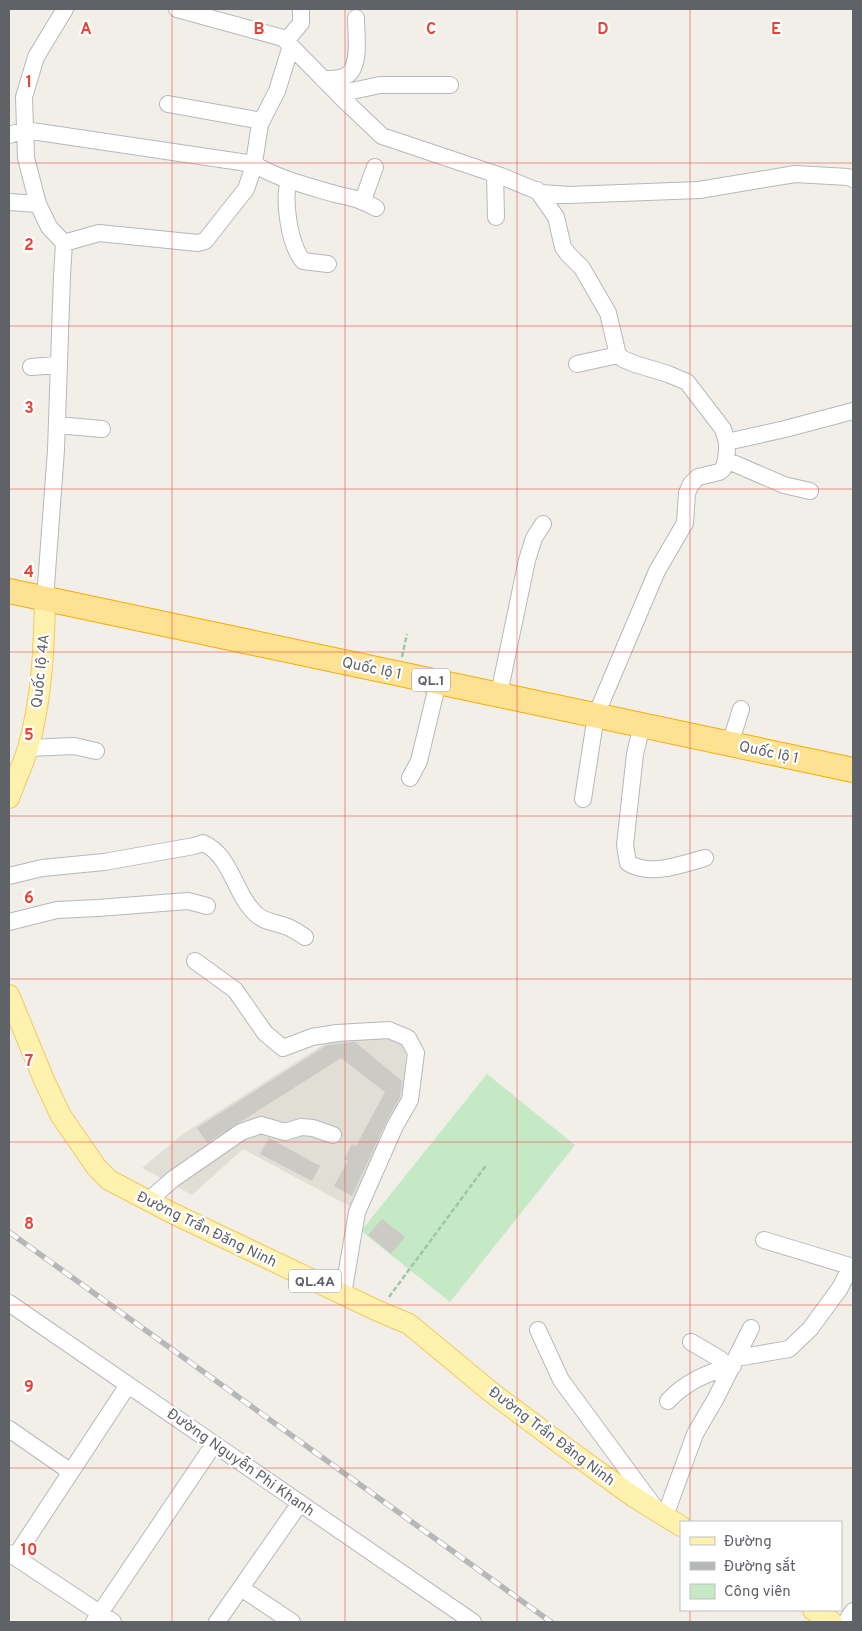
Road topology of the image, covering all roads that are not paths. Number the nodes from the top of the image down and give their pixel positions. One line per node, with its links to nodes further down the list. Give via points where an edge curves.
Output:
1 (65, 9): 12 (street, via 36,56 24,97)
2 (177, 9): 4 (street)
3 (301, 9): 6 (street, via 301,23)
4 (210, 13): 6 (street, via 283,38)
5 (356, 18): 7 (street, via 356,65 345,77)
6 (288, 44): 7 (street); 11 (street, via 277,91)
7 (323, 80): 9 (street)
8 (450, 85): 9 (street, via 380,85)
9 (338, 94): 16 (street, via 382,136)
10 (168, 104): 11 (street)
11 (262, 121): 14 (street)
12 (25, 130): 13 (street); 14 (street); 21 (street, via 26,158)
13 (9, 135)
14 (254, 164): 18 (street); 23 (street, via 246,189 205,241 198,243 100,233)
15 (376, 167): 18 (street, via 370,204)
16 (495, 174): 19 (street); 22 (street)
17 (853, 179): 19 (street, via 795,174 699,190 570,195)
18 (289, 180): 24 (street, via 287,202 299,256 304,261)
19 (537, 190): 25 (street, via 556,218 563,247 582,268 608,313)
20 (9, 202): 21 (street)
21 (38, 204): 23 (street, via 49,227)
22 (496, 217)
23 (64, 243): 27 (street)
24 (328, 264)
25 (618, 354): 26 (street); 32 (street, via 635,364 687,382 723,430)
26 (576, 364)
27 (58, 365): 28 (street); 30 (street)
28 (31, 367)
29 (853, 411): 32 (street)
30 (57, 425): 31 (street); 37 (street)
31 (102, 428)
32 (727, 442): 33 (street)
33 (726, 460): 34 (street, via 784,485); 41 (street, via 720,472 698,477 691,484 687,493 685,523 657,571)
34 (810, 490)
35 (543, 524): 39 (street, via 534,538 527,560)
36 (9, 591): 37 (highway, Quốc lộ 1 / QL.1)
37 (45, 599): 38 (highway, Quốc lộ 1 / QL.1); 44 (main road, Quốc lộ 4A, via 43,659)
38 (438, 682): 39 (highway, Quốc lộ 1 / QL.1); 47 (street, via 419,761)
39 (499, 694): 41 (highway, Quốc lộ 1 / QL.1)
40 (741, 709): 43 (street)
41 (596, 715): 42 (highway, Quốc lộ 1 / QL.1); 49 (street)
42 (642, 725): 43 (highway, Quốc lộ 1 / QL.1); 50 (street, via 635,754 625,845 628,864 637,869 668,868)
43 (730, 744): 46 (highway, Quốc lộ 1 / QL.1)
44 (28, 748): 45 (street, via 74,746); 48 (main road, Quốc lộ 4A)
45 (96, 751)
46 (853, 770)
47 (410, 778)
48 (9, 798)
49 (583, 799)
50 (706, 858)
51 (9, 876): 54 (street, via 203,843 212,847 222,859 256,915)
52 (207, 906): 53 (street, via 188,901 57,910)
53 (9, 922)
54 (305, 937)
55 (195, 961): 61 (street, via 235,990 265,1033 283,1048 312,1037 389,1030 408,1038 416,1053 410,1100 357,1212)
56 (9, 995): 58 (main road, Đường Trần Đăng Ninh / QL.4A, via 61,1116 81,1146 109,1180)
57 (334, 1135): 58 (street, via 313,1128 301,1127 285,1132 261,1125 242,1132 173,1179)
58 (148, 1201): 61 (main road, Đường Trần Đăng Ninh / QL.4A)
59 (764, 1240): 60 (street)
60 (853, 1267): 66 (street, via 815,1322 789,1349)
61 (343, 1294): 73 (main road, Đường Trần Đăng Ninh / QL.4A, via 409,1324 491,1392 618,1486)
62 (9, 1303): 67 (street, Đường Nguyễn Phi Khanh)
63 (751, 1328): 66 (street)
64 (538, 1330): 73 (street, via 561,1380)
65 (692, 1342): 66 (street)
66 (732, 1363): 68 (street, via 677,1390); 73 (street, via 695,1434)
67 (128, 1385): 70 (street, Đường Nguyễn Phi Khanh); 71 (street)
68 (668, 1401)
69 (10, 1433): 71 (street)
70 (214, 1444): 72 (street, Đường Nguyễn Phi Khanh); 78 (street)
71 (71, 1472): 74 (street)
72 (300, 1503): 75 (street); 81 (street, Đường Nguyễn Phi Khanh)
73 (668, 1517)
74 (12, 1555): 78 (street)
75 (241, 1588): 79 (street); 80 (street)
76 (815, 1611): 82 (main road)
77 (853, 1611): 83 (street)
78 (102, 1619)
79 (217, 1622)
80 (292, 1622)
81 (473, 1622)
82 (832, 1622)
83 (846, 1622)

